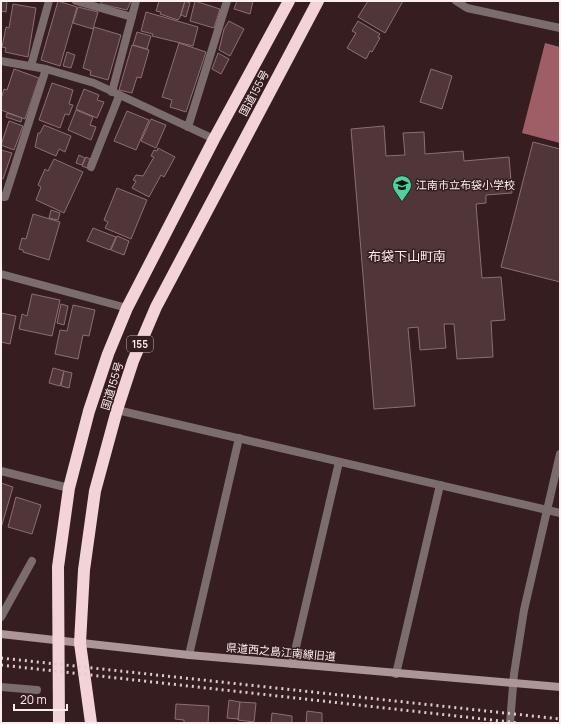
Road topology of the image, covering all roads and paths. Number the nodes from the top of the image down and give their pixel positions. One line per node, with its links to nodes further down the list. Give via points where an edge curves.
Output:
1 (49, 1): 11 (street)
2 (76, 1): 8 (street)
3 (136, 1): 8 (street)
4 (227, 1): 14 (street)
5 (289, 1): 15 (highway, 国道155号 / 155)
6 (318, 1): 20 (highway, 国道155号 / 155, via 156,307 133,361)
7 (456, 1): 9 (street, via 467,8)
8 (132, 16): 13 (street)
9 (560, 28)
10 (1, 61): 11 (street)
11 (31, 66): 12 (street)
12 (46, 68): 13 (street, via 94,83); 17 (street, via 5,197)
13 (115, 94): 14 (street); 16 (street)
14 (188, 127): 15 (street)
15 (214, 139): 19 (highway, 国道155号 / 155)
16 (91, 167)
17 (1, 197)
18 (1, 274): 19 (street)
19 (127, 308): 26 (highway, 国道155号 / 155, via 89,411)
20 (117, 410): 21 (street); 33 (highway, 国道155号 / 155, via 95,491 84,570)
21 (239, 438): 23 (street); 34 (street)
22 (560, 454): 27 (street)
23 (339, 462): 25 (street); 35 (street)
24 (1, 471): 26 (street)
25 (440, 485): 27 (street); 36 (street)
26 (69, 488): 32 (highway, 国道155号 / 155, via 58,567)
27 (546, 510): 28 (street); 37 (street, via 524,610)
28 (560, 513)
29 (32, 562): 30 (street)
30 (1, 617)
31 (1, 634): 32 (street, 県道西之島江南線旧道)
32 (59, 641): 33 (street, 県道西之島江南線旧道); 41 (highway, 国道155号 / 155)
33 (80, 643): 34 (street, 県道西之島江南線旧道); 42 (highway, 国道155号 / 155)
34 (189, 655): 35 (street, 県道西之島江南線旧道)
35 (292, 664): 36 (street, 県道西之島江南線旧道)
36 (396, 674): 37 (street, 県道西之島江南線旧道)
37 (513, 684): 39 (street, 県道西之島江南線旧道); 43 (street)
38 (1, 687): 40 (street)
39 (560, 687)
40 (37, 690)
41 (59, 723)
42 (91, 723)
43 (510, 723)

